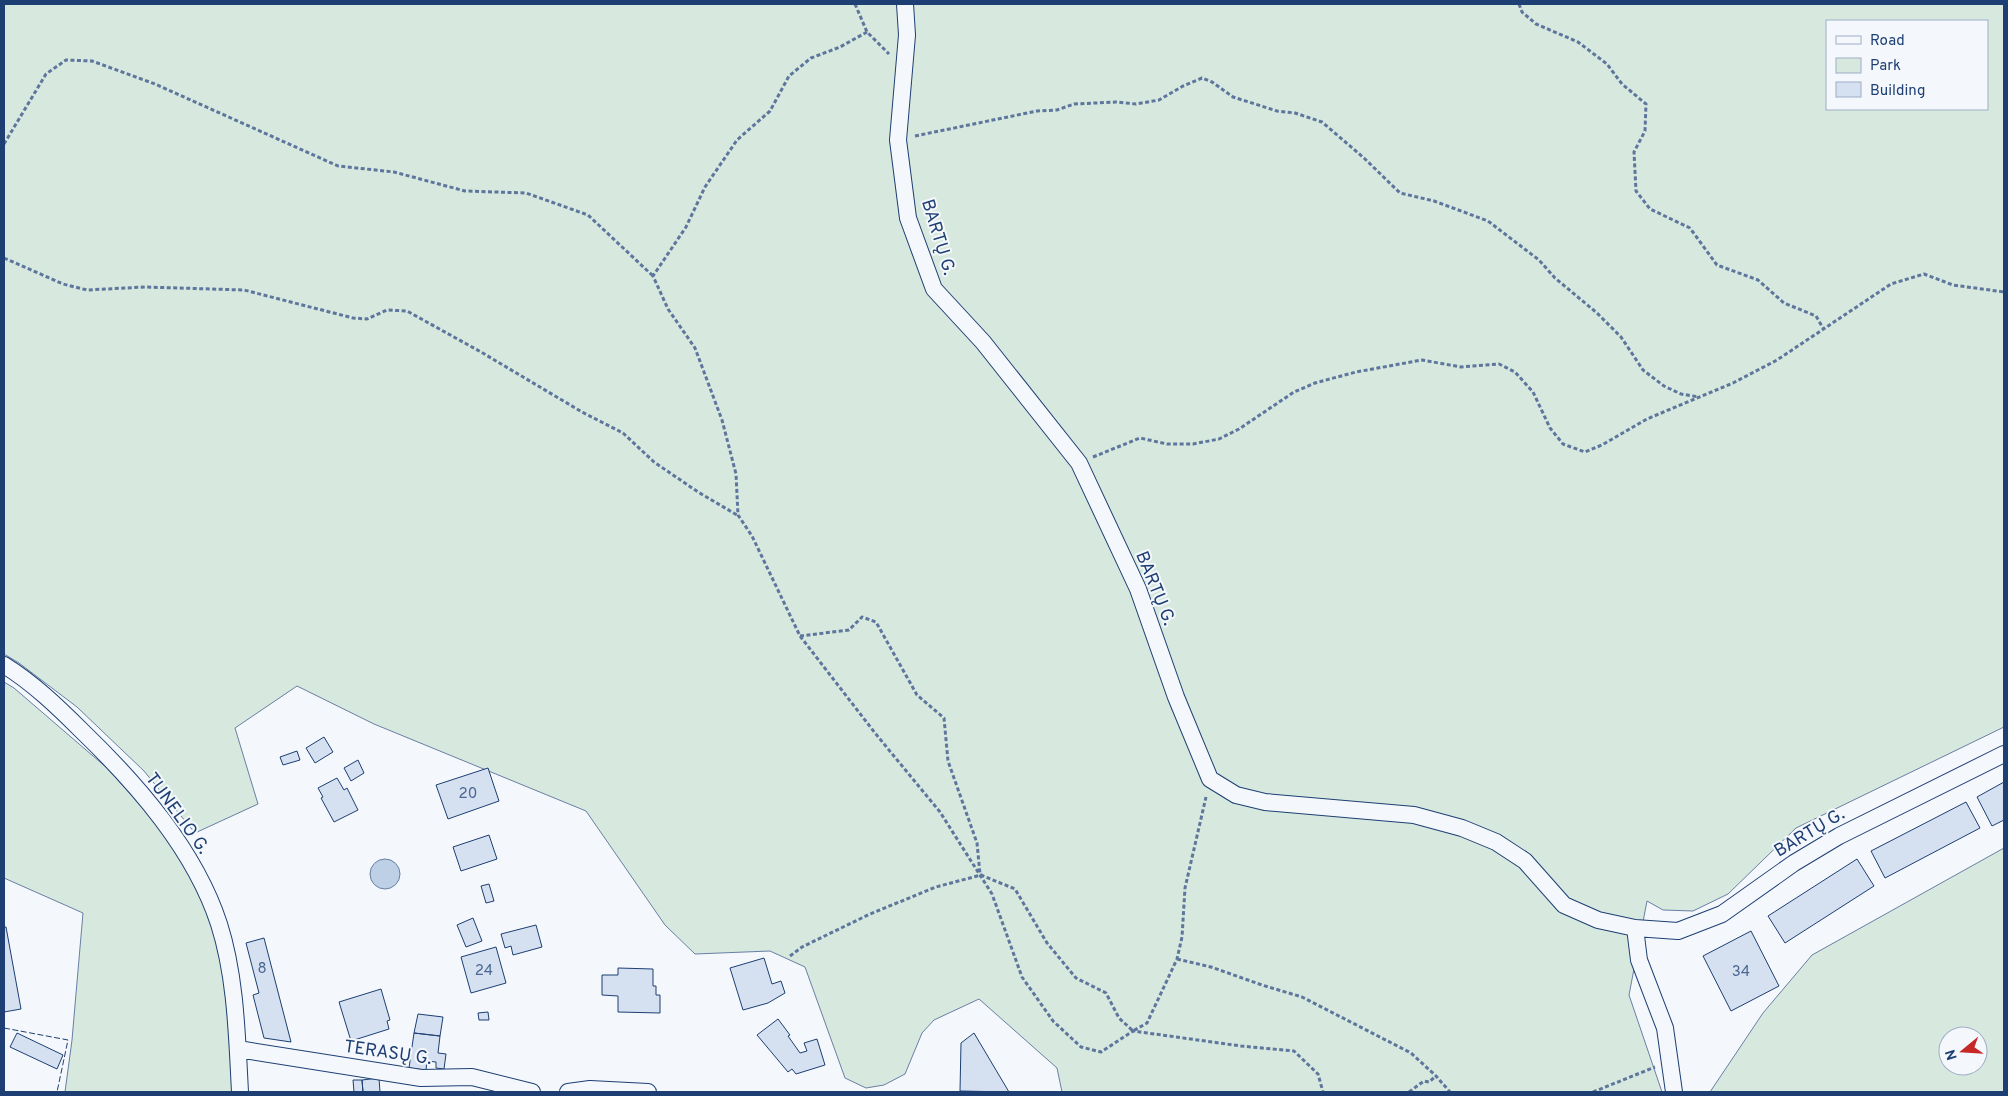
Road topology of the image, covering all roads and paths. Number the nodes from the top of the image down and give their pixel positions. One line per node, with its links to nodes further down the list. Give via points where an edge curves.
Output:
1 (855, 4): 4 (path)
2 (904, 4): 6 (street, BARTŲ G., via 907,35)
3 (1519, 4): 11 (path, via 1522,12 1536,24 1578,42 1607,64 1622,84 1646,104 1645,131 1634,152 1636,192 1650,209 1690,228 1717,265 1758,280 1784,304 1816,316)
4 (867, 32): 5 (path, via 889,54); 9 (path, via 812,58 789,76 770,111 737,140 726,155 705,186 686,227)
5 (890, 63)
6 (898, 140): 12 (path, via 1074,104 1136,104 1159,100 1202,78 1233,97 1322,122 1400,193 1434,201 1488,222 1539,260 1597,313 1622,338 1643,370 1664,386 1681,394); 13 (street, BARTŲ G., via 908,218 934,290 982,342)
7 (4, 144): 9 (path, via 46,74 66,60 92,61 155,84 338,166 394,172 465,191 526,193 588,215)
8 (4, 258): 14 (path, via 63,284 87,290 145,287 244,290 360,319 387,310 407,311 623,433 654,462)
9 (653, 276): 14 (path, via 668,309 695,348 722,420 736,474)
10 (2004, 292): 11 (path, via 1954,286 1924,274 1891,284)
11 (1823, 328): 12 (path, via 1777,360)
12 (1699, 397): 13 (path, via 1647,419 1586,452 1563,444 1550,428 1533,392 1515,372 1499,364 1461,368 1422,360 1315,383 1294,392 1219,439 1167,444 1140,438)
13 (1079, 463): 18 (street, BARTŲ G., via 1138,589 1176,697)
14 (738, 515): 15 (path, via 752,536)
15 (800, 636): 19 (path, via 940,812); 19 (path, via 849,630 862,617 876,622 917,695 944,718 948,761 977,843)
16 (4, 666): 24 (street, TUNELIO G., via 65,714 111,759 182,848 219,923 231,976)
17 (2004, 754): 20 (street, BARTŲ G., via 1839,836 1722,914 1678,931)
18 (1210, 779): 20 (street, BARTŲ G., via 1236,795 1265,802 1414,815 1462,828 1496,842 1525,861 1564,905 1598,920); 22 (path, via 1185,888 1182,937)
19 (980, 875): 21 (path, via 936,887 870,914); 23 (path, via 1015,889 1047,943 1076,978 1106,993 1119,1018); 23 (path, via 992,894 1022,978 1052,1020 1080,1047 1101,1052)
20 (1635, 928): 25 (street, via 1639,960 1664,1028)
21 (790, 956)
22 (1177, 959): 23 (path, via 1148,1023); 26 (path, via 1302,996 1411,1053)
23 (1133, 1031): 31 (path, via 1294,1050 1318,1074)
24 (238, 1049): 27 (street, TUNELIO G.); 28 (street, TERASŲ G., via 421,1078 472,1077)
25 (1670, 1062): 34 (path); 35 (street)
26 (1436, 1076): 32 (path); 33 (path)
27 (240, 1092)
28 (532, 1092)
29 (568, 1092): 30 (street, via 590,1089)
30 (648, 1092)
31 (1323, 1092)
32 (1409, 1092)
33 (1450, 1092)
34 (1593, 1092)
35 (1674, 1092)

